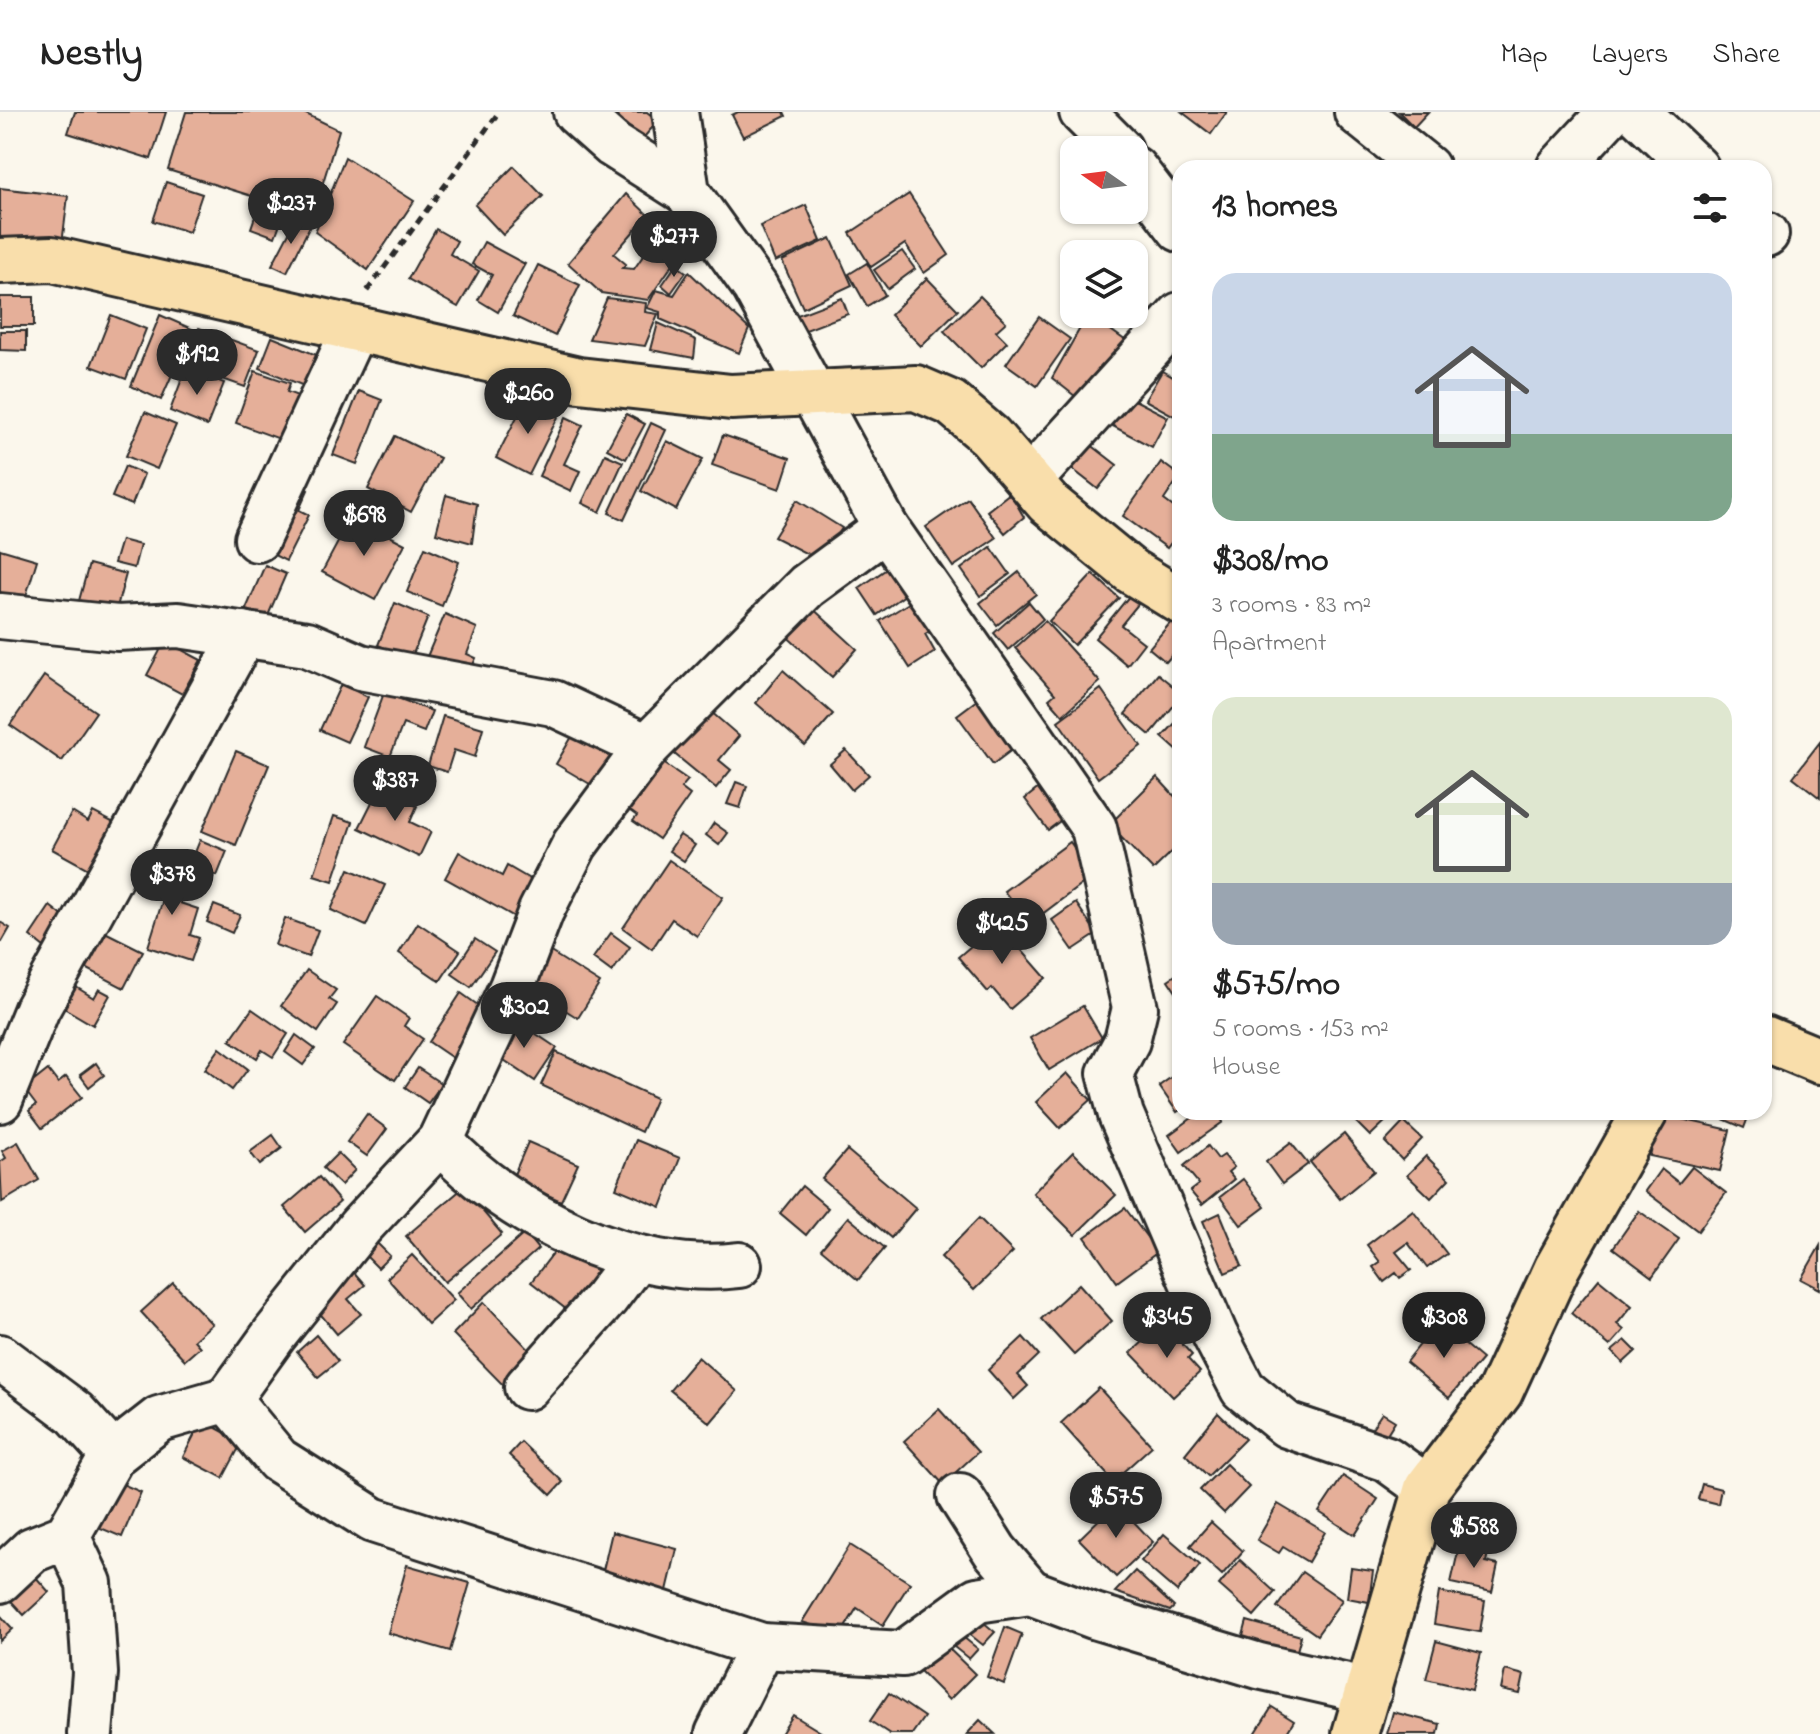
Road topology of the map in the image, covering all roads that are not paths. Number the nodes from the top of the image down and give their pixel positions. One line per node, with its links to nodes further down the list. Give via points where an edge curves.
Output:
1 (576, 112): 12 (street, via 613,145)
2 (675, 112): 12 (street)
3 (1082, 112): 7 (street)
4 (1357, 112): 8 (street)
5 (1611, 112): 9 (street)
6 (1637, 112): 10 (street)
7 (1106, 136)
8 (1417, 160)
9 (1566, 160)
10 (1688, 160)
11 (1148, 187): 13 (street)
12 (687, 192): 17 (street, via 755,287)
13 (1172, 219)
14 (0, 261): 16 (main road, via 52,259)
15 (1172, 324): 18 (street)
16 (348, 329): 17 (main road, via 579,380 731,397); 20 (street)
17 (811, 395): 18 (main road, via 916,388 951,403 990,436); 19 (street)
18 (1029, 481): 21 (main road, via 1131,571)
19 (886, 528): 24 (street, via 807,586); 36 (street, via 1094,828 1135,1008 1127,1041 1110,1073 1121,1115 1243,1389 1287,1425 1387,1459)
20 (257, 539)
21 (1172, 596)
22 (0, 616): 23 (street, via 117,628 178,625)
23 (244, 634): 24 (street, via 307,644 360,667 553,703); 27 (street, via 37,1009)
24 (647, 747): 29 (street, via 575,844)
25 (1772, 1041): 26 (main road)
26 (1820, 1061)
27 (0, 1100)
28 (1640, 1120): 36 (main road, via 1557,1268 1500,1392)
29 (440, 1141): 30 (street, via 471,1175 511,1200 592,1243); 34 (street, via 360,1227)
30 (636, 1258): 31 (street, via 711,1269); 33 (street)
31 (739, 1265)
32 (0, 1357): 35 (street, via 75,1413)
33 (527, 1387)
34 (228, 1399): 35 (street, via 159,1419); 41 (street, via 278,1460 373,1520)
35 (113, 1455): 38 (street)
36 (1427, 1488): 42 (main road)
37 (960, 1496): 40 (street, via 995,1551)
38 (67, 1536): 39 (street, via 32,1550); 43 (street, via 89,1583 95,1673)
39 (0, 1580)
40 (1030, 1592): 41 (street, via 977,1600 903,1654); 42 (street, via 1259,1666)
41 (762, 1646): 44 (street)
42 (1369, 1691): 45 (main road)
43 (90, 1734)
44 (718, 1734)
45 (1355, 1734)

